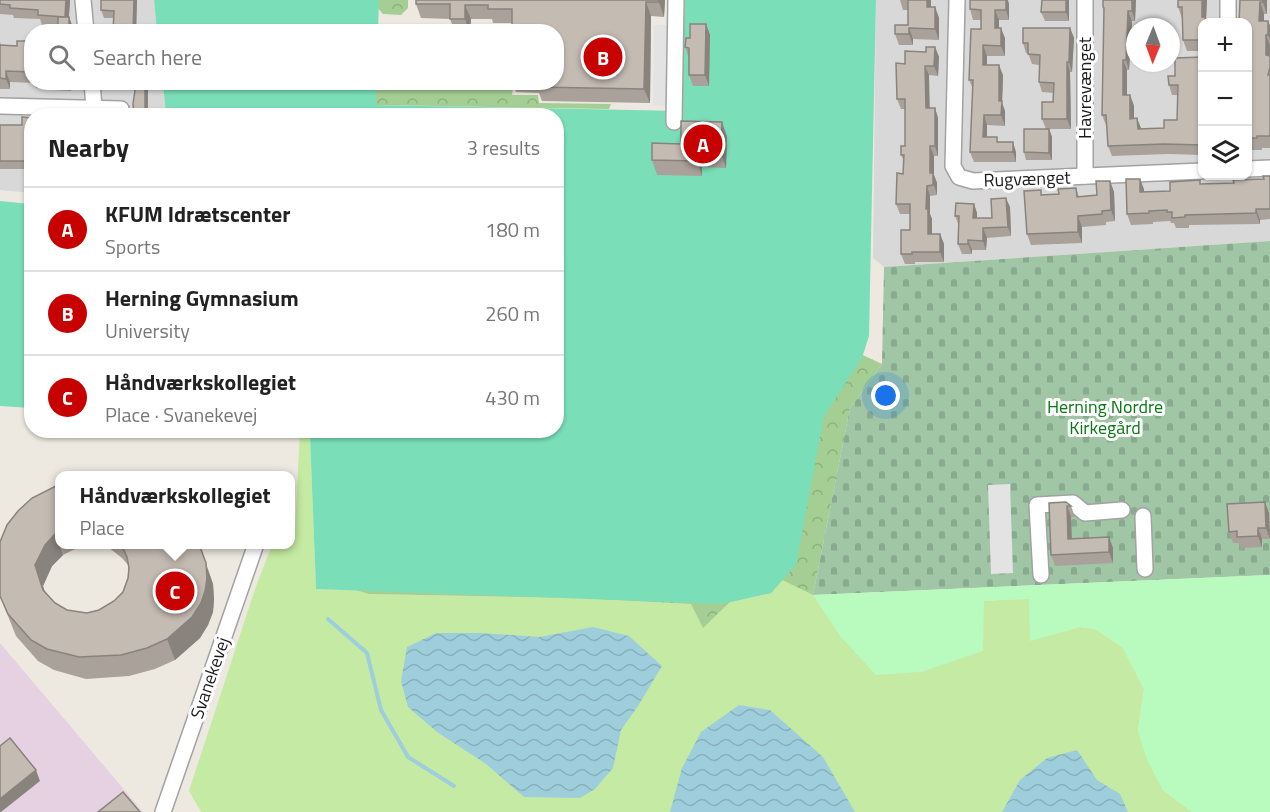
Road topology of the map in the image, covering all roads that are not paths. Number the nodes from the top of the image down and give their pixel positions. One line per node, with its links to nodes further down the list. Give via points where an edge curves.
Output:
1 (83, 0): 7 (street)
2 (676, 0): 11 (street)
3 (957, 0): 15 (street, Rugvænget, via 953,166 959,177 973,181)
4 (1085, 0): 15 (street, Havrevænget)
5 (1228, 0): 6 (street)
6 (1227, 18)
7 (85, 24)
8 (93, 90): 10 (street)
9 (0, 106): 10 (street)
10 (94, 108)
11 (674, 122)
12 (1270, 168): 13 (street)
13 (1252, 169)
14 (1198, 171): 15 (street, Rugvænget)
15 (1085, 176)
16 (1122, 510): 20 (street, via 1085,513 1073,503 1037,506)
17 (1143, 516): 19 (street)
18 (254, 549): 21 (street, Svanekevej)
19 (1146, 569)
20 (1041, 575)
21 (163, 812)

